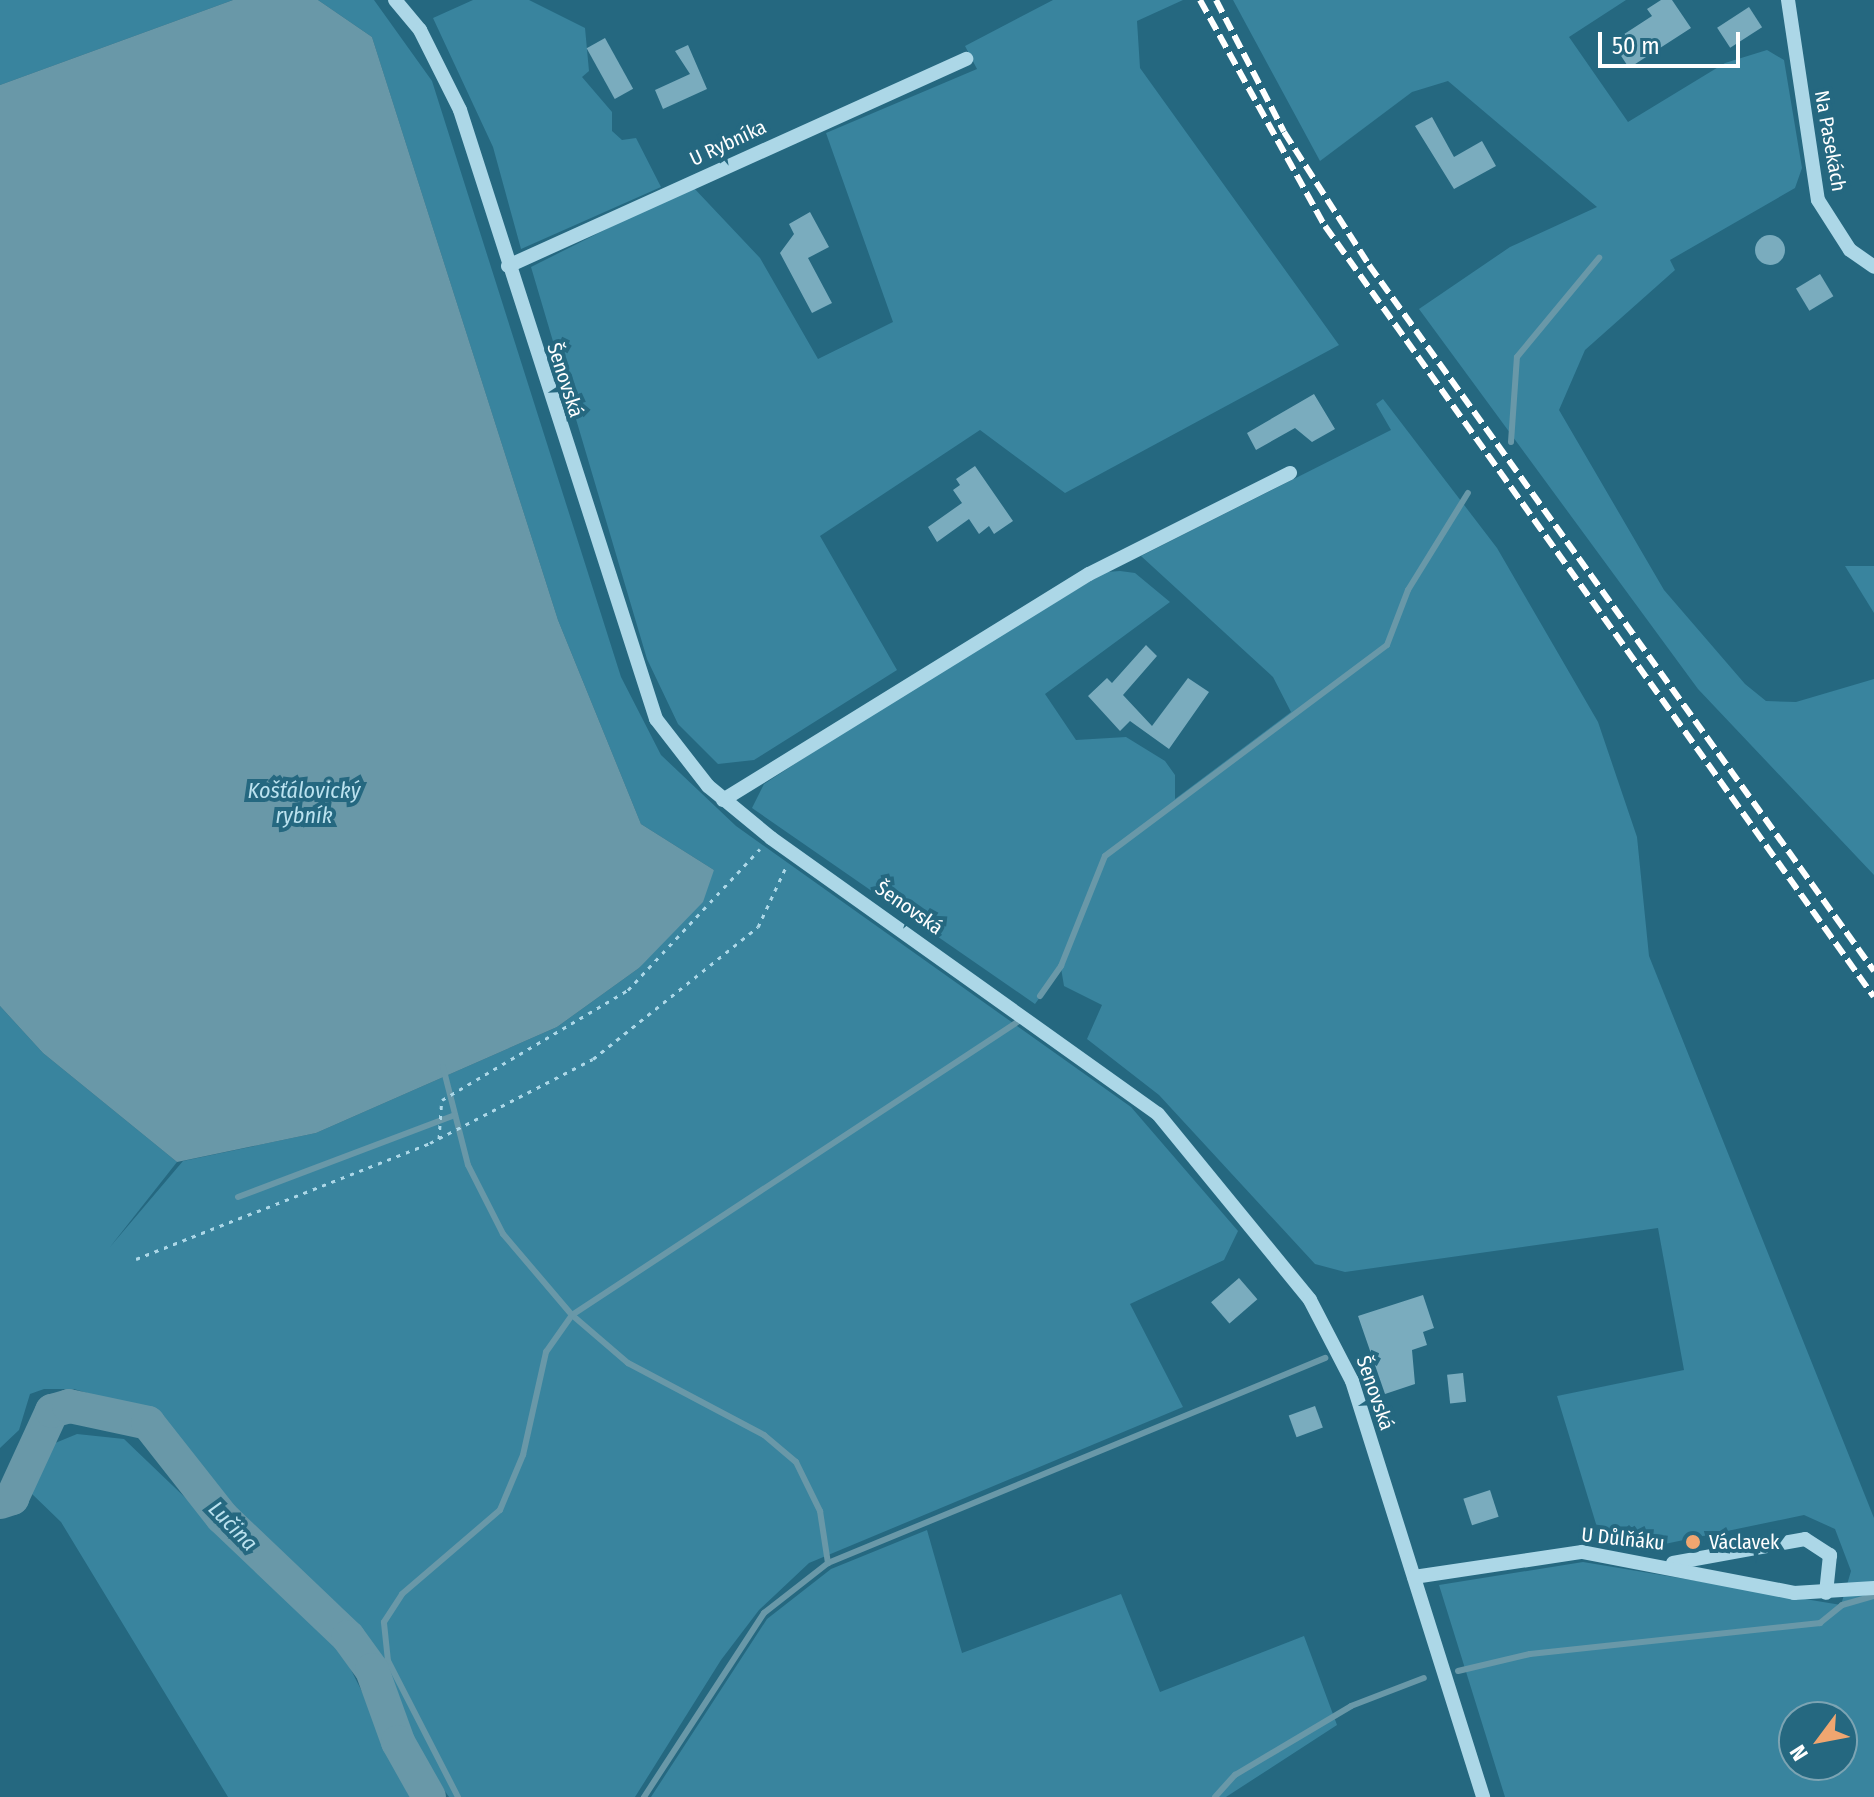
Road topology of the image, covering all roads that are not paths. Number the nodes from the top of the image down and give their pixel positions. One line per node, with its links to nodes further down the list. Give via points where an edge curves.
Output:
1 (395, 0): 4 (street, Šenovská, via 420,30 460,110)
2 (1788, 0): 5 (street, Na Pasekách, via 1818,200 1850,250)
3 (966, 59): 4 (street, U Rybníka)
4 (508, 266): 7 (street, Šenovská, via 642,689 679,754)
5 (1874, 267)
6 (1290, 473): 7 (street, via 1089,574)
7 (723, 800): 9 (street, Šenovská, via 1112,1076 1203,1163 1337,1344)
8 (1668, 1564): 9 (street, U Důlňáku, via 1582,1552); 11 (street, U Důlňáku, via 1794,1593); 11 (street, via 1805,1539 1830,1555)
9 (1414, 1577): 12 (street, Šenovská)
10 (1874, 1588): 11 (street, U Důlňáku)
11 (1826, 1593)
12 (1483, 1797)

